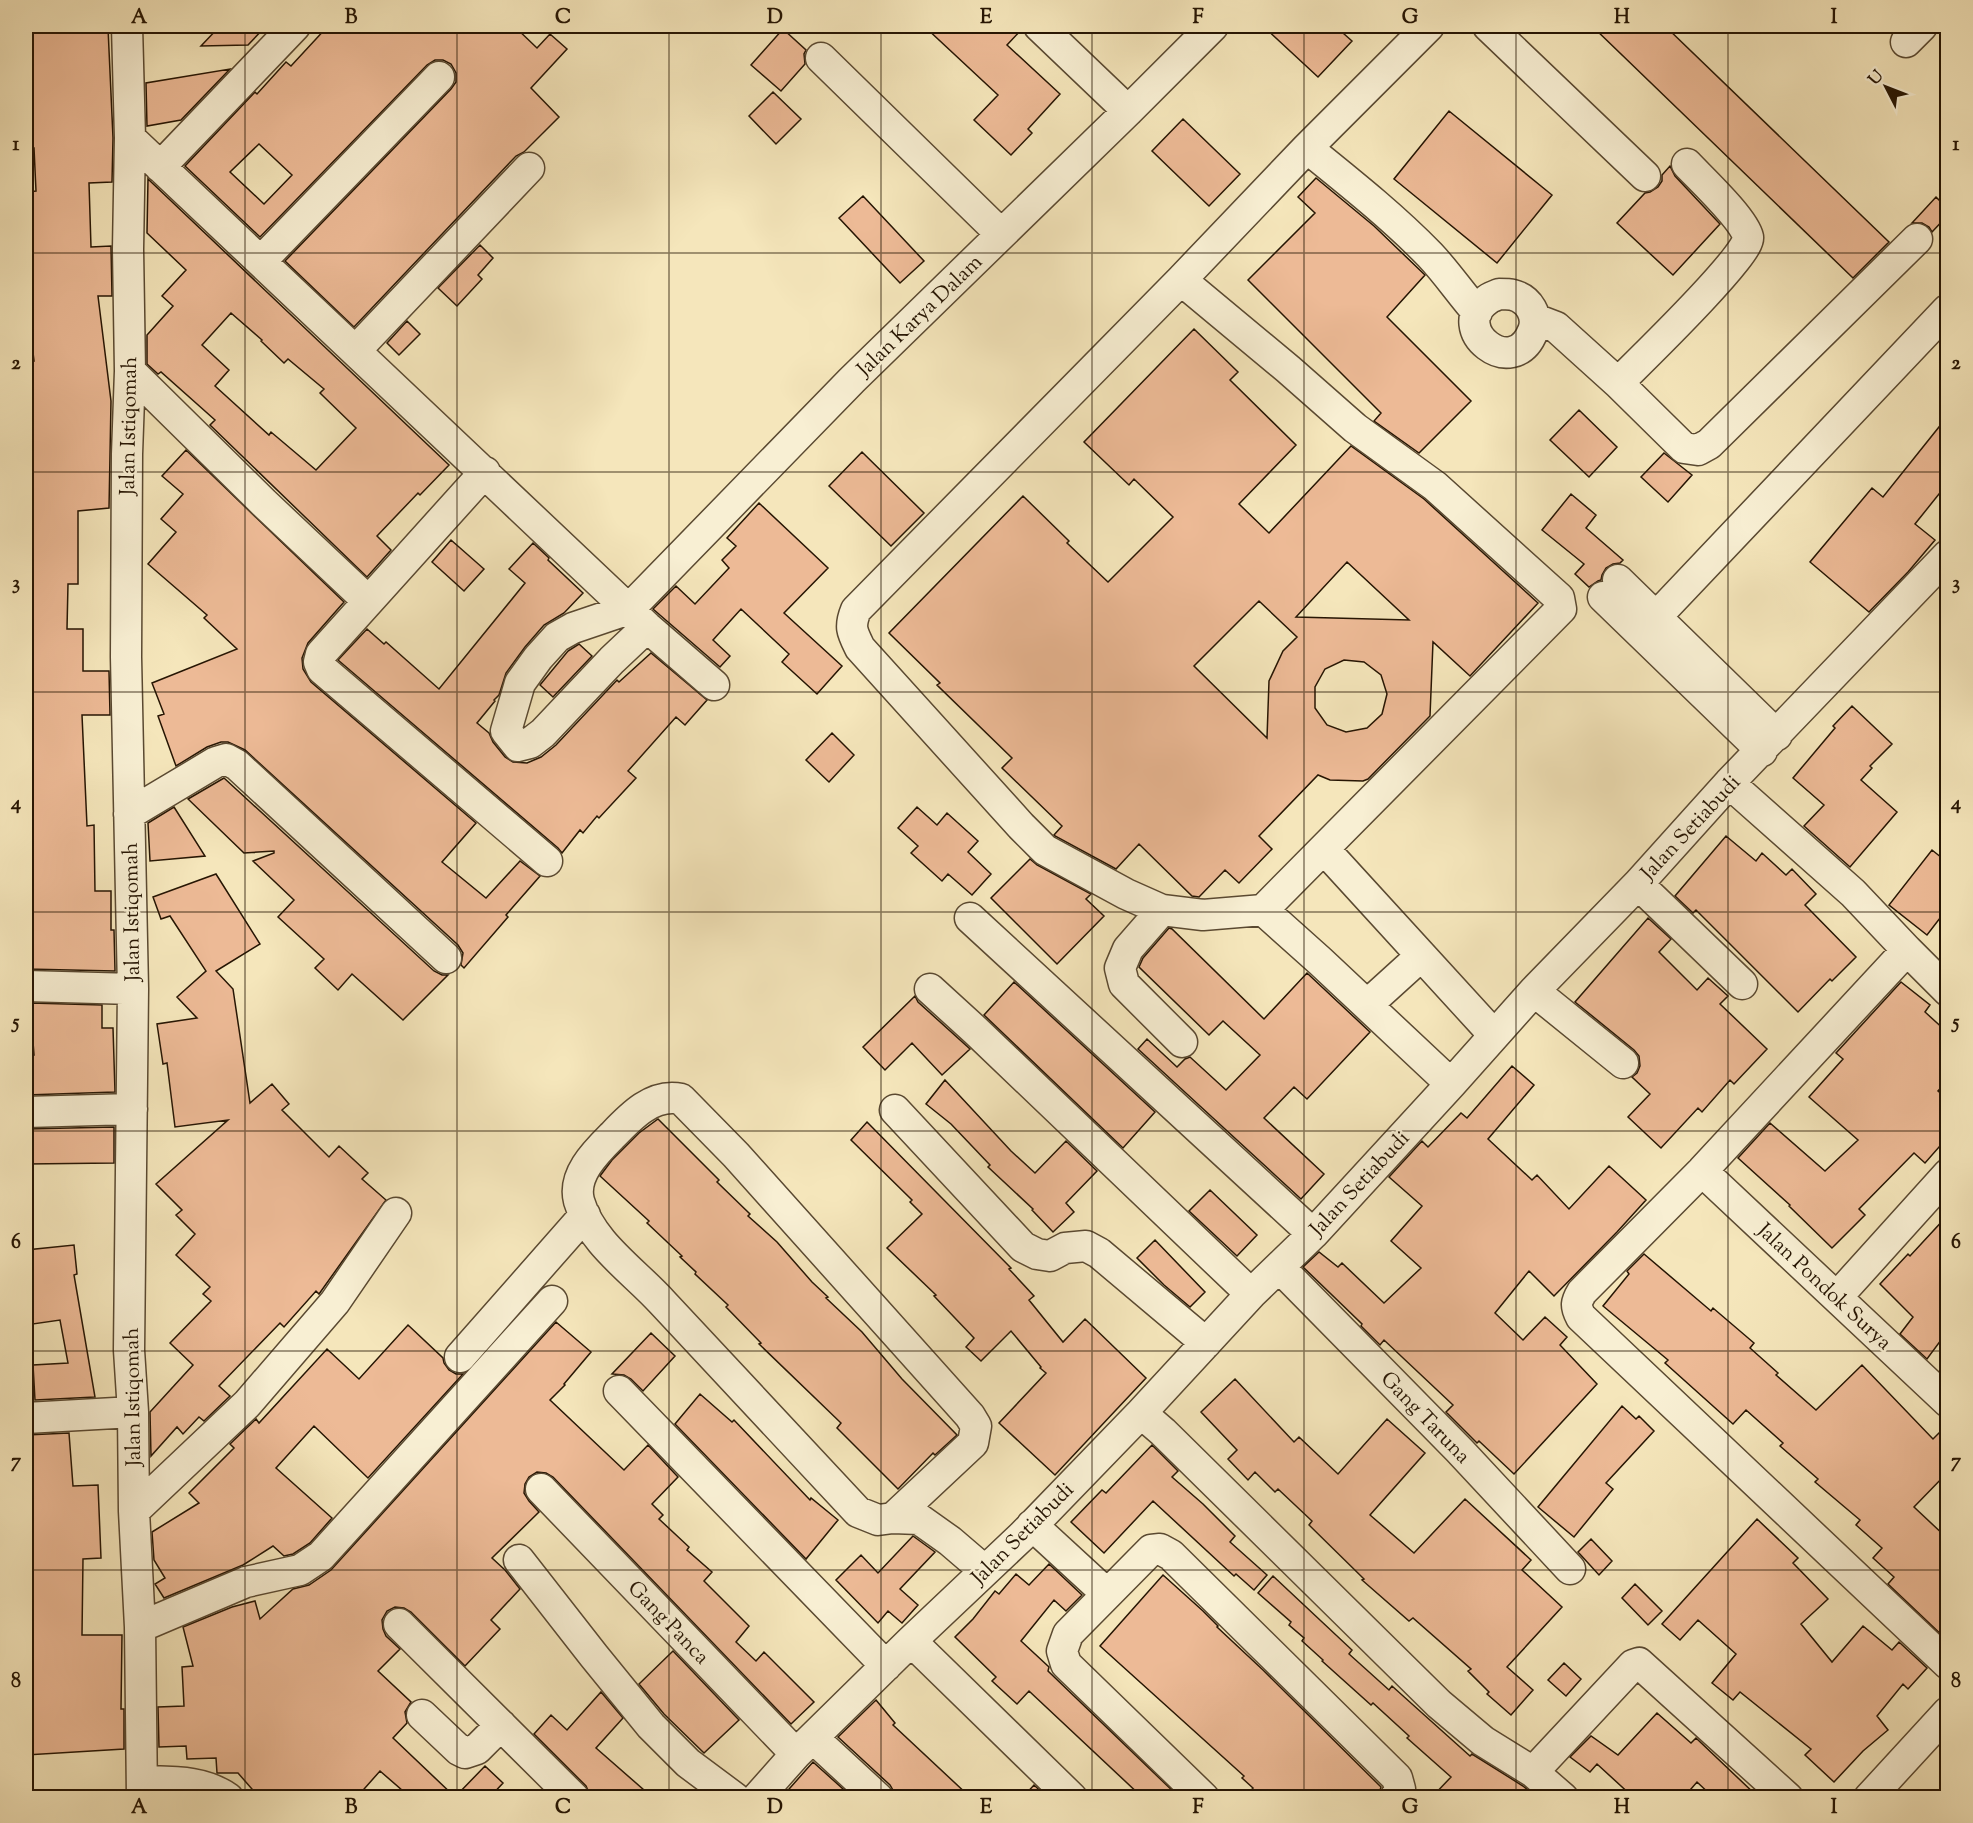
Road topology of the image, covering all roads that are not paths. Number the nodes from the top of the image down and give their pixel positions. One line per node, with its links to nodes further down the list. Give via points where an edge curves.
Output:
1 (127, 26): 10 (street, Jalan Istiqomah)
2 (294, 26): 13 (street)
3 (1039, 26): 9 (street)
4 (1213, 26): 9 (street, Jalan Karya Dalam)
5 (1429, 26): 11 (street)
6 (1488, 26): 15 (street)
7 (821, 58): 16 (street)
8 (439, 78): 18 (street)
9 (1128, 111): 16 (street, Jalan Karya Dalam)
10 (130, 138): 13 (street); 24 (street, Jalan Istiqomah)
11 (1307, 148): 19 (street); 21 (street, via 1430,255)
12 (1687, 164): 25 (street, via 1734,214 1749,239 1748,244 1711,288)
13 (160, 167): 18 (street)
14 (529, 168): 23 (street)
15 (1645, 176)
16 (1001, 234): 30 (street, Jalan Karya Dalam, via 852,380)
17 (1917, 239): 25 (street, via 1709,444 1698,450 1684,448)
18 (261, 261): 23 (street)
19 (1181, 280): 37 (street, via 1355,428 1435,486 1562,604); 40 (street, via 864,601 852,621 860,648 1045,850)
20 (1947, 310): 29 (street)
21 (1477, 312): 22 (street, via 1486,300 1499,294 1514,295 1527,303); 22 (street, via 1478,336 1496,352 1509,353 1520,348 1529,340)
22 (1536, 319): 25 (street, via 1556,327)
23 (356, 351): 26 (street)
24 (130, 371): 28 (street); 36 (street, Jalan Istiqomah, via 126,645)
25 (1618, 383)
26 (485, 472): 28 (street); 30 (street)
27 (1947, 555): 34 (street, Jalan Setiabudi)
28 (368, 601): 38 (street, via 321,654 322,669)
29 (1656, 617): 34 (street); 34 (street, via 1610,588)
30 (638, 618): 31 (street); 32 (street, Jalan Karya Dalam); 33 (street)
31 (573, 628): 32 (street); 32 (street, Jalan Karya Dalam, via 557,637 520,683 506,731 518,746 543,733)
32 (612, 660)
33 (714, 685)
34 (1770, 743): 35 (street, Jalan Setiabudi)
35 (1729, 783): 39 (street, Jalan Setiabudi); 43 (street, via 1853,892)
36 (129, 814): 45 (street, via 226,759); 49 (street, Jalan Istiqomah)
37 (1324, 849): 41 (street); 44 (street)
38 (547, 861)
39 (1638, 884): 46 (street); 50 (street, Jalan Setiabudi)
40 (1162, 910): 41 (street, via 1203,915); 54 (street, via 1128,949 1120,968 1124,984)
41 (1263, 910): 52 (street)
42 (969, 918): 64 (street)
43 (1907, 950): 51 (street); 60 (street)
44 (1421, 956): 52 (street); 53 (street)
45 (446, 958)
46 (1742, 984)
47 (26, 986): 49 (street)
48 (930, 989): 66 (street)
49 (133, 990): 57 (street, Jalan Istiqomah)
50 (1534, 991): 53 (street, Jalan Setiabudi); 55 (street)
51 (1947, 991)
52 (1367, 1005): 56 (street)
53 (1494, 1035): 56 (street, Jalan Setiabudi)
54 (1182, 1042)
55 (1623, 1063)
56 (1451, 1084): 64 (street, Jalan Setiabudi)
57 (132, 1110): 59 (street); 73 (street, Jalan Istiqomah, via 129,1350)
58 (895, 1110): 69 (street, via 1023,1246 1050,1256 1065,1248 1086,1246)
59 (26, 1112)
60 (1702, 1171): 67 (street, Jalan Pondok Surya); 87 (street, via 1582,1292 1576,1309)
61 (1947, 1174): 67 (street)
62 (396, 1213): 77 (street, via 335,1302 247,1404)
63 (585, 1215): 70 (street); 78 (street, via 598,1238 858,1512 878,1520); 78 (street, via 578,1199 579,1176 601,1148 627,1120 656,1100 681,1099 736,1155 976,1426 973,1443)
64 (1313, 1234): 65 (street, Jalan Setiabudi)
65 (1279, 1268): 66 (street, Jalan Setiabudi); 81 (street, Gang Taruna)
66 (1251, 1294): 69 (street, Jalan Setiabudi)
67 (1837, 1297): 72 (street, Jalan Pondok Surya)
68 (552, 1301): 85 (street, via 321,1556 300,1570 246,1582)
69 (1206, 1343): 74 (street, Jalan Setiabudi)
70 (460, 1357)
71 (620, 1391): 88 (street)
72 (1947, 1402)
73 (133, 1413): 75 (street); 77 (street, Jalan Istiqomah)
74 (1141, 1413): 79 (street, Jalan Setiabudi); 93 (street, via 1439,1704 1483,1741)
75 (26, 1418)
76 (541, 1490): 92 (street, Gang Panca)
77 (134, 1510): 85 (street, Jalan Istiqomah)
78 (893, 1518): 82 (street, via 919,1519)
79 (1032, 1525): 82 (street, Jalan Setiabudi); 83 (street)
80 (519, 1560): 97 (street, via 651,1726 688,1763)
81 (1570, 1569)
82 (985, 1571): 86 (street, Jalan Setiabudi)
83 (1107, 1594): 101 (street, via 1068,1634 1062,1651 1066,1664); 102 (street, via 1151,1551 1160,1549 1171,1555 1397,1778 1400,1789)
84 (399, 1624): 91 (street)
85 (140, 1626): 94 (street, Jalan Istiqomah)
86 (911, 1641): 88 (street, Jalan Setiabudi); 100 (street)
87 (1947, 1664)
88 (886, 1665): 92 (street, Jalan Setiabudi)
89 (1947, 1712): 105 (street)
90 (422, 1715): 91 (street, via 465,1753 477,1749)
91 (501, 1725): 96 (street)
92 (805, 1746): 98 (street, Jalan Setiabudi); 99 (street, Gang Panca)
93 (1533, 1772): 103 (street); 104 (street, via 1633,1665 1640,1663)
94 (142, 1789): 95 (street, via 187,1782 207,1786)
95 (228, 1797)
96 (574, 1797)
97 (735, 1797)
98 (758, 1797)
99 (878, 1797)
100 (1072, 1797)
101 (1204, 1797)
102 (1395, 1797)
103 (1563, 1797)
104 (1788, 1797)
105 (1869, 1797)

